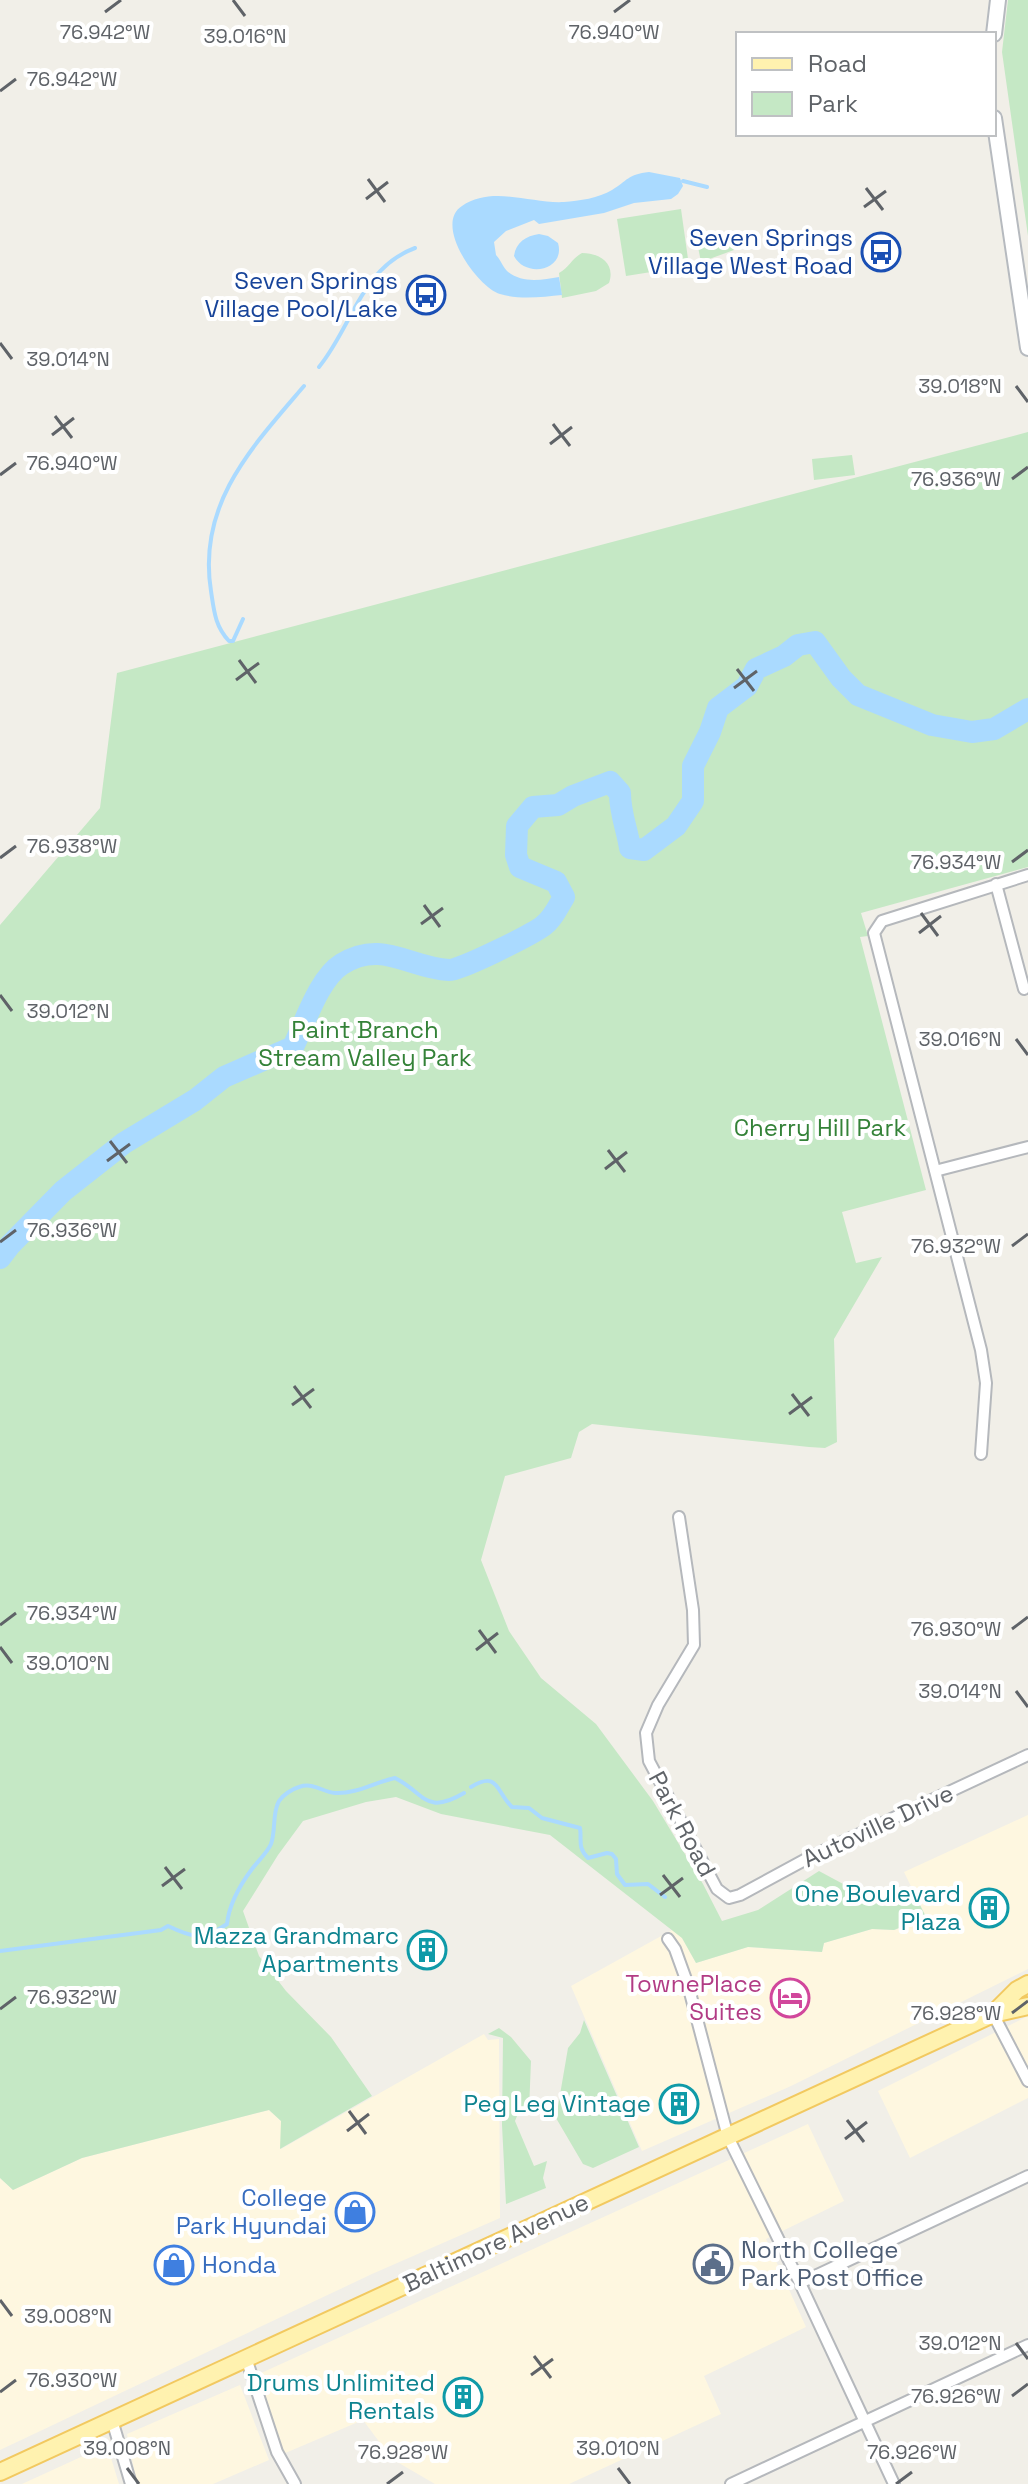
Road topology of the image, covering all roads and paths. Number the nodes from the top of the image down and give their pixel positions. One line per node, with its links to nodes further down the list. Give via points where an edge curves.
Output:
1 (998, 0): 2 (main road)
2 (994, 32)
3 (996, 132): 4 (main road)
4 (1028, 348)
5 (1028, 875): 6 (street)
6 (996, 884): 7 (street); 9 (street, via 882,921 874,933)
7 (1024, 989)
8 (1028, 1147): 9 (street)
9 (935, 1171): 10 (street, via 983,1361 986,1409)
10 (981, 1454)
11 (679, 1517): 13 (street, Park Road, via 694,1645 658,1705 646,1733 646,1750 710,1877)
12 (1028, 1755): 13 (street, Autoville Drive)
13 (729, 1898)
14 (668, 1939): 19 (street, via 688,1985)
15 (1028, 1984): 17 (main road, Baltimore Avenue)
16 (1028, 2006): 17 (main road, Baltimore Avenue)
17 (993, 2014): 18 (street); 19 (main road, Baltimore Avenue)
18 (1028, 2081)
19 (728, 2137): 21 (street); 23 (main road, Baltimore Avenue)
20 (1028, 2176): 21 (street)
21 (800, 2283): 25 (street)
22 (1028, 2345): 25 (street)
23 (246, 2358): 24 (main road, Baltimore Avenue); 28 (street, via 274,2445)
24 (112, 2420): 26 (main road, Baltimore Avenue); 27 (street)
25 (865, 2421): 29 (street); 30 (street)
26 (0, 2472)
27 (131, 2484)
28 (295, 2484)
29 (731, 2484)
30 (894, 2484)

